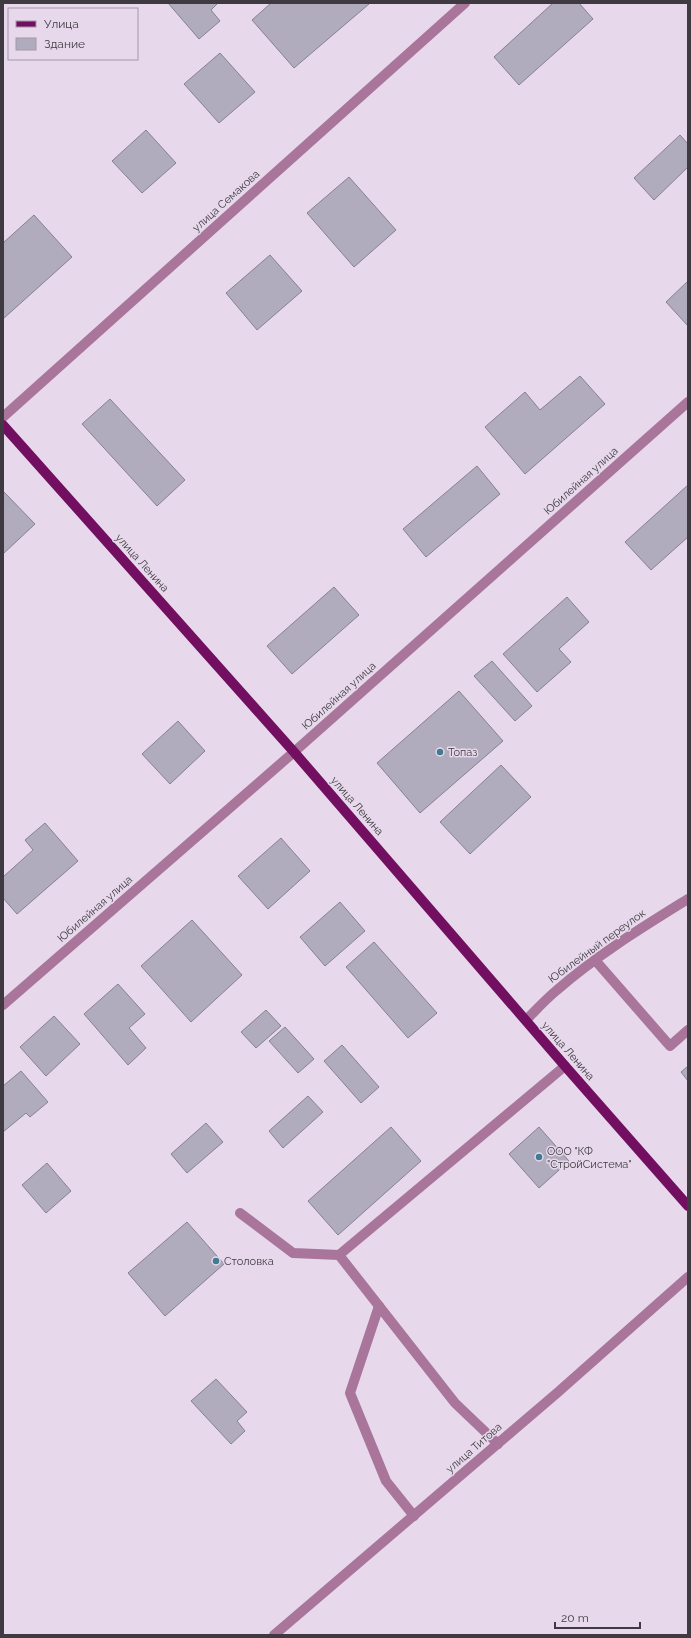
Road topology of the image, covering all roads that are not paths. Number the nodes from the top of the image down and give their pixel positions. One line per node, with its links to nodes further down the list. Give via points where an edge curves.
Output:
1 (465, 3): 3 (street, улица Семакова)
2 (688, 402): 5 (street, Юбилейная улица)
3 (3, 417)
4 (3, 425): 5 (main road, улица Ленина)
5 (294, 752): 8 (street, Юбилейная улица); 9 (main road, улица Ленина)
6 (688, 899): 7 (street, Юбилейный переулок)
7 (594, 960): 9 (street, Юбилейный переулок, via 556,990); 10 (street, via 670,1046)
8 (3, 1005)
9 (526, 1020): 11 (main road, улица Ленина)
10 (688, 1030)
11 (565, 1066): 12 (main road, улица Ленина); 14 (street)
12 (688, 1206)
13 (240, 1213): 14 (street, via 293,1253)
14 (339, 1255): 16 (street)
15 (688, 1277): 17 (street, улица Титова)
16 (379, 1306): 17 (street, via 455,1403); 18 (street, via 350,1393 386,1481)
17 (498, 1444): 18 (street, улица Титова)
18 (414, 1516): 19 (street, улица Титова)
19 (274, 1635)

